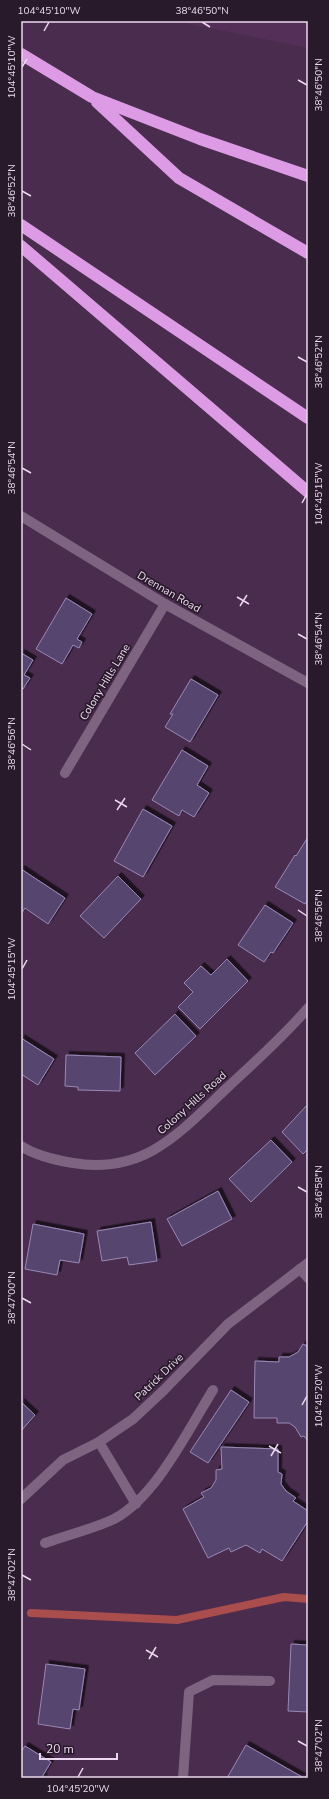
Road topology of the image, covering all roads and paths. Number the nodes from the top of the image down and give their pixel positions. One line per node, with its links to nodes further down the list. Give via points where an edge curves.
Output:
1 (21, 54): 2 (highway)
2 (92, 97): 3 (highway, via 200,139); 6 (highway, via 179,178)
3 (308, 176)
4 (21, 225): 7 (highway)
5 (21, 246): 8 (highway)
6 (308, 253)
7 (308, 418)
8 (308, 492)
9 (21, 516): 10 (street, Drennan Road)
10 (165, 604): 11 (street, Drennan Road); 12 (street, Colony Hills Lane)
11 (308, 683)
12 (65, 773)
13 (308, 1008): 14 (street, Colony Hills Road, via 289,1031 172,1140 145,1156 117,1164 87,1165 54,1160)
14 (21, 1146)
15 (304, 1266): 16 (street); 18 (street, Patrick Drive, via 228,1324 133,1419)
16 (308, 1278)
17 (213, 1390): 20 (street, via 156,1482)
18 (99, 1442): 19 (street, Patrick Drive, via 63,1460); 20 (street)
19 (21, 1499)
20 (136, 1504): 21 (street, via 114,1519)
21 (45, 1543)
22 (270, 1681): 23 (street, via 213,1680 189,1692)
23 (183, 1778)

